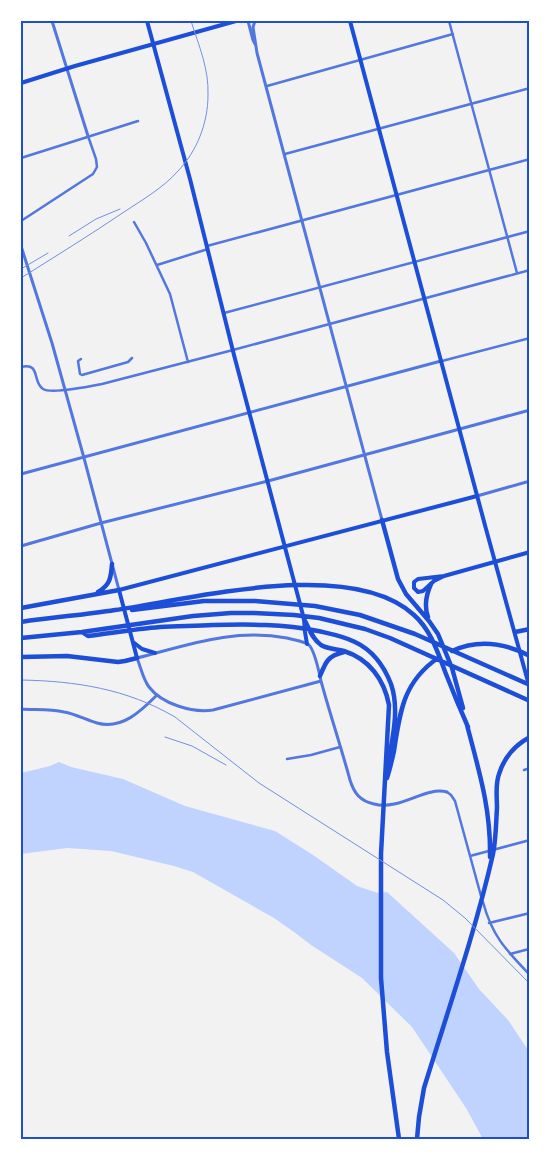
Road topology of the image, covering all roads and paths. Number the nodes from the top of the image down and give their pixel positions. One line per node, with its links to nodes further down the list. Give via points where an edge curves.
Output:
1 (52, 21): 12 (street)
2 (147, 21): 9 (main road)
3 (236, 21): 9 (main road)
4 (248, 21): 10 (street)
5 (254, 21): 10 (street)
6 (350, 21): 11 (main road)
7 (449, 21): 8 (street)
8 (453, 34): 11 (street); 16 (street)
9 (154, 44): 12 (main road); 31 (main road)
10 (255, 45): 14 (street)
11 (360, 60): 14 (street); 18 (main road)
12 (66, 69): 13 (main road); 19 (street)
13 (21, 83)
14 (266, 86): 20 (street)
15 (530, 88): 16 (street)
16 (471, 104): 18 (street); 23 (street)
17 (138, 121): 19 (street)
18 (379, 129): 20 (street); 24 (main road)
19 (88, 136): 21 (street); 26 (street, via 96,159 97,167 93,174)
20 (284, 154): 25 (street)
21 (21, 158)
22 (530, 159): 23 (street)
23 (489, 170): 24 (street); 29 (street)
24 (396, 195): 25 (street); 32 (main road)
25 (301, 220): 31 (street); 36 (street)
26 (21, 221)
27 (134, 222): 33 (street)
28 (530, 231): 29 (street)
29 (507, 237): 32 (street); 35 (street)
30 (21, 246): 48 (street)
31 (207, 248): 33 (street); 38 (main road)
32 (414, 262): 36 (street); 37 (main road)
33 (156, 265): 45 (street, via 170,294)
34 (530, 270): 35 (street)
35 (517, 273): 37 (street)
36 (320, 287): 38 (street); 39 (street)
37 (424, 298): 39 (street); 44 (main road)
38 (224, 313): 41 (main road)
39 (329, 323): 41 (street); 47 (street)
40 (530, 338): 44 (street)
41 (233, 350): 45 (street); 50 (main road)
42 (132, 358): 43 (street, via 82,375 78,361)
43 (81, 359)
44 (441, 361): 47 (street); 51 (main road)
45 (188, 362): 48 (street)
46 (21, 367): 48 (street, via 33,368 43,389)
47 (346, 387): 50 (street); 52 (street)
48 (65, 390): 53 (street)
49 (530, 410): 51 (street)
50 (250, 413): 53 (street); 55 (main road)
51 (459, 428): 52 (street); 57 (main road)
52 (364, 455): 55 (street); 58 (street)
53 (84, 458): 54 (street); 59 (street)
54 (21, 474)
55 (268, 481): 59 (street); 61 (main road)
56 (530, 481): 57 (street)
57 (477, 496): 58 (main road); 63 (main road)
58 (382, 520): 61 (main road); 72 (highway, via 398,579)
59 (101, 523): 60 (street); 64 (street)
60 (21, 546)
61 (285, 546): 67 (main road); 71 (main road)
62 (530, 552): 63 (main road)
63 (495, 562): 65 (main road); 76 (main road)
64 (112, 564): 67 (street); 68 (highway, via 108,584)
65 (444, 576): 66 (main road); 66 (main road, via 418,579 414,588 421,592)
66 (431, 584): 72 (highway, via 426,602)
67 (119, 590): 68 (highway); 78 (main road)
68 (92, 595): 69 (highway)
69 (21, 608)
70 (136, 608): 73 (highway); 86 (highway, via 204,601 255,601 315,606 360,615 415,634); 90 (highway, via 192,596 280,586 338,586 378,594 407,609 425,627)
71 (304, 619): 79 (main road); 80 (highway, via 322,646)
72 (429, 621): 90 (highway, via 452,668)
73 (21, 622)
74 (530, 629): 76 (highway)
75 (82, 632): 77 (highway); 88 (highway, via 231,613 319,618 390,638); 96 (highway, via 88,636 162,627 248,624 292,626 346,638 367,649 380,663 394,694 396,708)
76 (514, 632): 86 (main road)
77 (21, 638)
78 (133, 642): 81 (main road, via 142,650); 84 (main road)
79 (308, 644): 81 (street, via 280,637 240,635); 85 (street)
80 (345, 652): 85 (highway, via 329,658); 96 (highway, via 372,668 387,696)
81 (156, 653): 84 (street)
82 (530, 656): 96 (highway, via 505,646 475,644 448,653 427,666 403,702)
83 (21, 657): 84 (highway, via 67,656 118,662)
84 (137, 658): 87 (street, via 145,680)
85 (321, 678): 87 (street, via 206,711 188,709); 92 (street)
86 (530, 687)
87 (157, 695): 89 (street, via 129,719 107,725 62,711)
88 (530, 701)
89 (21, 709)
90 (468, 727): 100 (highway, via 487,807)
91 (528, 738): 100 (highway, via 512,750 499,773 496,830)
92 (340, 747): 93 (street); 97 (street, via 355,793 368,803 390,806 438,790)
93 (287, 759)
94 (530, 768): 95 (street)
95 (524, 770)
96 (386, 785): 106 (highway, via 381,978 387,1052)
97 (447, 792): 99 (street, via 455,801)
98 (530, 840): 99 (street)
99 (470, 856): 102 (street)
100 (489, 868): 107 (highway, via 424,1088)
101 (530, 913): 102 (street)
102 (489, 923): 104 (street)
103 (529, 948): 104 (street)
104 (510, 954): 105 (street)
105 (530, 975)
106 (400, 1139)
107 (417, 1139)

